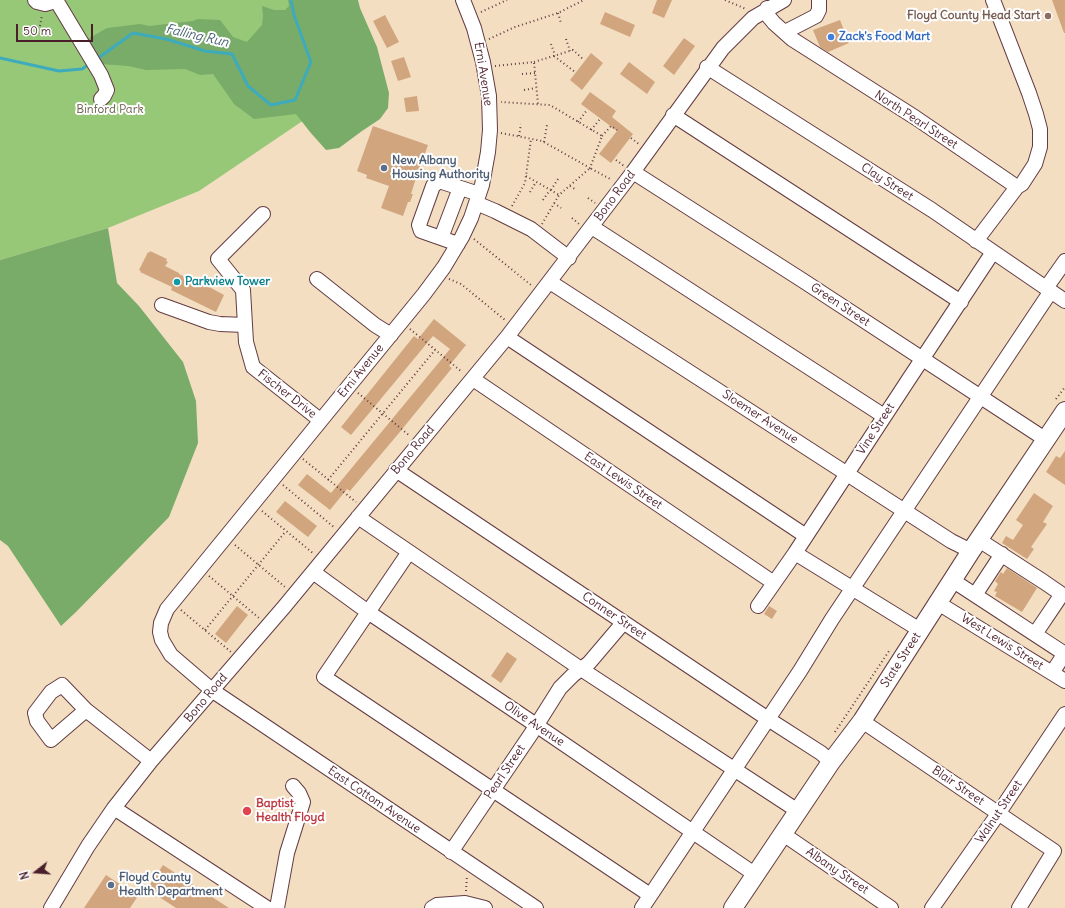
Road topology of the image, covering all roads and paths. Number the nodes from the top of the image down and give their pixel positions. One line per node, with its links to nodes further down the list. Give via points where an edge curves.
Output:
1 (35, 0): 2 (street, via 45,4)
2 (55, 0): 30 (street, via 107,90)
3 (463, 0): 68 (street, Erni Avenue, via 481,50 489,96 488,152)
4 (506, 0): 13 (path)
5 (584, 0): 12 (path)
6 (725, 0): 11 (path)
7 (784, 0): 10 (street, Bono Road)
8 (819, 0): 15 (street, via 816,16)
9 (992, 0): 62 (street, via 1040,128 1040,147 1035,164 1022,184)
10 (767, 8): 15 (street, North Pearl Street, via 769,17); 24 (street, Bono Road, via 746,23)
11 (748, 10)
12 (558, 13): 14 (path); 17 (path, via 515,27)
13 (477, 14)
14 (561, 23)
15 (785, 32): 62 (street, North Pearl Street)
16 (566, 39): 19 (path)
17 (486, 41)
18 (551, 44): 20 (path)
19 (570, 51): 20 (path); 21 (path, via 573,50)
20 (554, 56): 22 (path); 25 (path)
21 (584, 60)
22 (534, 62): 23 (path); 26 (path)
23 (491, 66)
24 (707, 67): 38 (street, Bono Road); 81 (street, Clay Street, via 932,210)
25 (575, 72)
26 (535, 73): 27 (path); 28 (path)
27 (522, 74)
28 (536, 88): 29 (path); 33 (path)
29 (524, 90)
30 (101, 99)
31 (496, 102): 32 (path)
32 (523, 103): 33 (path); 35 (path)
33 (538, 104): 34 (path)
34 (546, 105): 36 (path); 40 (path)
35 (523, 109)
36 (546, 110)
37 (587, 110): 40 (path)
38 (673, 115): 56 (street, Bono Road); 92 (street)
39 (600, 119): 43 (path)
40 (578, 122): 43 (path)
41 (521, 124): 47 (path)
42 (547, 125): 50 (path)
43 (591, 130): 46 (path)
44 (617, 130): 46 (path, via 611,126)
45 (497, 132): 47 (path)
46 (602, 136): 51 (path)
47 (519, 137): 49 (path)
48 (631, 138): 52 (path)
49 (531, 139): 50 (path); 57 (path)
50 (544, 143): 55 (path)
51 (599, 145): 53 (path); 55 (path)
52 (641, 145)
53 (604, 148)
54 (616, 160): 56 (path)
55 (590, 168): 60 (path); 61 (path)
56 (629, 170): 77 (street, Bono Road); 100 (street, Green Street)
57 (526, 176): 59 (path); 73 (path, via 525,183)
58 (558, 179): 65 (path)
59 (536, 182): 65 (path); 66 (path)
60 (615, 182)
61 (570, 186): 64 (path); 67 (path)
62 (1017, 187): 81 (street)
63 (460, 188): 68 (street); 80 (street); 80 (street, via 439,181 433,186 420,225 421,231)
64 (575, 189)
65 (551, 190): 67 (path); 70 (path)
66 (530, 192)
67 (559, 195): 71 (path)
68 (477, 198): 82 (street, Erni Avenue, via 471,218); 84 (street, via 531,229)
69 (588, 198): 72 (path)
70 (544, 200)
71 (554, 203): 74 (path); 78 (path)
72 (598, 205)
73 (511, 208)
74 (561, 208)
75 (263, 214): 95 (street, Fischer Drive, via 218,259 243,290)
76 (572, 218): 77 (path)
77 (587, 227): 84 (street, Bono Road); 107 (street)
78 (539, 230)
79 (472, 237): 89 (path)
80 (441, 238): 82 (street)
81 (976, 241): 83 (street, Clay Street)
82 (458, 244): 97 (street, Erni Avenue, via 444,267)
83 (993, 252): 90 (street, Clay Street); 92 (street, Vine Street)
84 (569, 258): 88 (street, Bono Road)
85 (1065, 261): 90 (street)
86 (448, 278): 94 (path, via 461,284)
87 (317, 279): 97 (street)
88 (550, 282): 98 (street, Bono Road); 113 (street, Sloemer Avenue)
89 (535, 288)
90 (1048, 290): 91 (street, Clay Street); 104 (street)
91 (1065, 301)
92 (961, 302): 100 (street, Vine Street)
93 (162, 305): 95 (street, via 209,322)
94 (507, 322)
95 (245, 325): 108 (street, Fischer Drive, via 246,342 253,367)
96 (408, 328): 99 (path)
97 (391, 335): 108 (street, Erni Avenue)
98 (507, 337): 101 (street, Bono Road); 121 (street)
99 (435, 350): 101 (path); 106 (path)
100 (922, 359): 104 (street, Green Street); 107 (street, Vine Street)
101 (469, 376): 112 (street, Bono Road); 132 (street, East Lewis Street)
102 (1065, 387): 105 (path)
103 (356, 391): 106 (path)
104 (980, 398): 110 (street, Green Street); 118 (street)
105 (1060, 405): 110 (main road, State Street)
106 (383, 413): 109 (path); 114 (path)
107 (884, 416): 113 (street, Vine Street)
108 (320, 420): 151 (street, Erni Avenue, via 167,609 164,616 160,632 166,648)
109 (412, 438)
110 (1045, 439): 123 (main road, State Street)
111 (302, 458): 114 (path)
112 (396, 470): 117 (street, Bono Road); 142 (street, Conner Street)
113 (847, 473): 118 (street, Sloemer Avenue); 121 (street, Vine Street)
114 (328, 480): 117 (path)
115 (281, 483): 119 (path)
116 (259, 509): 120 (path)
117 (358, 511): 124 (street); 129 (street, Bono Road)
118 (905, 511): 123 (street, Sloemer Avenue, via 951,541); 134 (street)
119 (337, 530)
120 (286, 531): 127 (path); 128 (path)
121 (806, 536): 125 (street, Vine Street)
122 (231, 542): 128 (path)
123 (975, 546): 126 (street, Sloemer Avenue); 131 (main road, State Street)
124 (409, 552): 140 (street); 148 (street)
125 (795, 553): 132 (street, Vine Street); 134 (street)
126 (1002, 554): 135 (street); 145 (street, Sloemer Avenue, via 1060,593)
127 (316, 556)
128 (258, 565): 133 (path); 136 (path)
129 (313, 572): 140 (street, Olive Avenue); 151 (street, Bono Road)
130 (206, 574): 136 (path)
131 (952, 580): 135 (street); 137 (main road, State Street)
132 (774, 583): 138 (street, Vine Street)
133 (288, 589)
134 (853, 589): 144 (street); 154 (street)
135 (975, 595): 145 (street)
136 (232, 596): 141 (path); 143 (path)
137 (938, 603): 144 (main road, State Street); 149 (street, West Lewis Street)
138 (758, 606)
139 (178, 608): 143 (path)
140 (368, 612): 156 (street, Olive Avenue); 162 (street, via 324,677)
141 (262, 620)
142 (623, 623): 148 (street, Pearl Street); 154 (street, Conner Street)
143 (204, 630): 147 (path)
144 (920, 630): 155 (main road, State Street)
145 (1034, 634): 149 (street, via 1063,654)
146 (891, 647): 157 (path)
147 (234, 654)
148 (581, 669): 156 (street, Pearl Street, via 560,688); 160 (street)
149 (1052, 673): 150 (street, West Lewis Street)
150 (1065, 682)
151 (213, 691): 158 (street, Bono Road); 168 (street, East Cottom Avenue)
152 (86, 710): 158 (street)
153 (1065, 714): 165 (street, Walnut Street)
154 (768, 719): 159 (street, Conner Street); 160 (street)
155 (862, 721): 159 (main road, State Street); 165 (street, Blair Street)
156 (536, 725): 162 (street, Pearl Street); 166 (street, Olive Avenue)
157 (832, 735)
158 (151, 761): 163 (street, Bono Road)
159 (831, 762): 164 (main road, State Street)
160 (734, 770): 164 (street); 166 (street)
161 (293, 786): 175 (street, via 303,802 287,853)
162 (493, 790): 168 (street, Pearl Street); 171 (street)
163 (114, 808): 173 (street, Bono Road); 174 (street)
164 (798, 812): 167 (main road, State Street)
165 (998, 814): 182 (street, Walnut Street); 183 (street, Blair Street, via 1054,851)
166 (693, 833): 170 (street, Olive Avenue); 171 (street)
167 (783, 834): 170 (main road, State Street); 181 (street, Albany Street)
168 (451, 852): 178 (street, East Cottom Avenue)
169 (468, 872): 172 (path)
170 (756, 874): 180 (main road, State Street)
171 (650, 895): 179 (street)
172 (465, 903): 176 (street, via 437,905); 177 (street)
173 (51, 908)
174 (267, 908)
175 (277, 908)
176 (432, 908)
177 (485, 908)
178 (536, 908)
179 (642, 908)
180 (734, 908)
181 (891, 908)
182 (932, 908)
183 (1019, 908)

